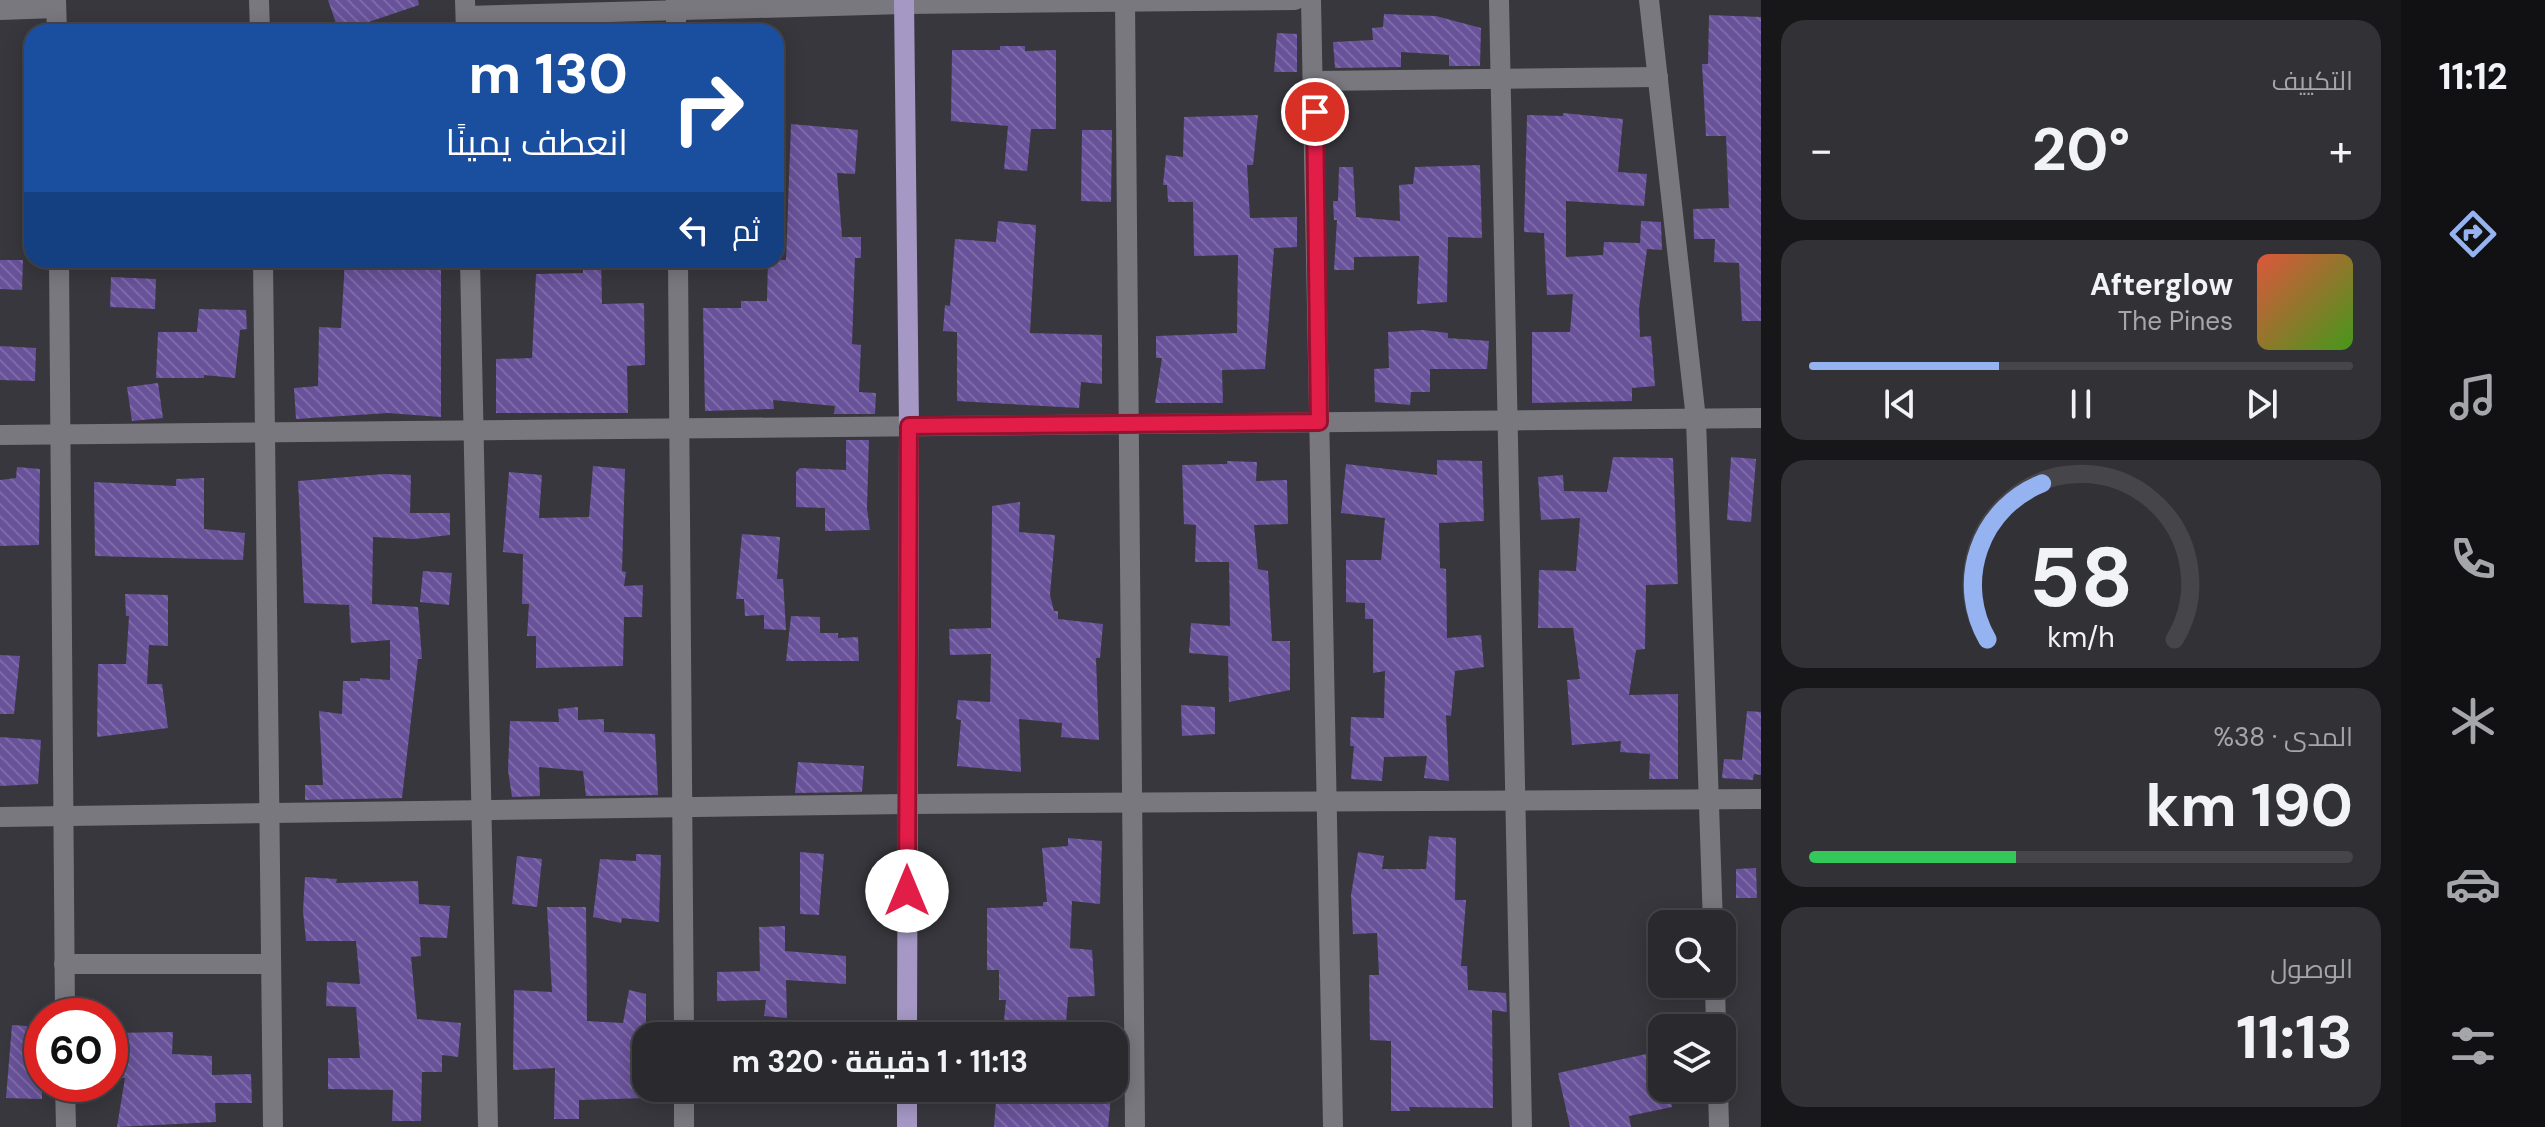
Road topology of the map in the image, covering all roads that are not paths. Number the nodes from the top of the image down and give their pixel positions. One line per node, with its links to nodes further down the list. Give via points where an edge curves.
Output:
1 (259, 0): 13 (street)
2 (1295, 0): 6 (street)
3 (1311, 0): 16 (street)
4 (1499, 0): 15 (street)
5 (1649, 0): 14 (street)
6 (1125, 1): 7 (street); 25 (street)
7 (904, 2): 9 (street); 27 (main road)
8 (56, 4): 10 (street); 12 (street)
9 (676, 5): 11 (street)
10 (0, 10)
11 (466, 16)
12 (57, 24)
13 (260, 24)
14 (1658, 77): 15 (street); 22 (street)
15 (1501, 79): 16 (street); 23 (street)
16 (1315, 81): 24 (street)
17 (59, 268): 30 (street)
18 (263, 268): 29 (street)
19 (470, 268): 28 (street)
20 (678, 268): 26 (street)
21 (1761, 418): 22 (street)
22 (1696, 419): 23 (street); 32 (street)
23 (1507, 420): 24 (street); 34 (street)
24 (1319, 422): 25 (street); 35 (street)
25 (1129, 424): 27 (street); 36 (street)
26 (679, 426): 27 (street); 28 (street); 38 (street)
27 (909, 426): 37 (main road)
28 (474, 429): 29 (street); 39 (street)
29 (265, 431): 30 (street); 40 (street)
30 (60, 434): 31 (street); 42 (street)
31 (0, 435)
32 (1709, 799): 33 (street); 34 (street); 43 (street)
33 (1761, 799)
34 (1515, 800): 35 (street); 60 (street)
35 (1327, 801): 36 (street); 59 (street)
36 (1132, 802): 37 (street); 58 (street)
37 (907, 804): 38 (street); 48 (main road)
38 (682, 807): 39 (street); 47 (street)
39 (481, 810): 40 (street); 55 (street)
40 (270, 814): 42 (street); 45 (street)
41 (0, 817): 42 (street)
42 (64, 817): 44 (street)
43 (1713, 910)
44 (64, 964): 45 (street); 46 (street)
45 (271, 964): 54 (street)
46 (65, 998)
47 (684, 1022)
48 (907, 1022)
49 (65, 1102): 53 (street)
50 (684, 1102): 56 (street)
51 (907, 1102): 57 (main road)
52 (1718, 1102): 61 (street)
53 (66, 1127)
54 (273, 1127)
55 (488, 1127)
56 (684, 1127)
57 (907, 1127)
58 (1135, 1127)
59 (1333, 1127)
60 (1522, 1127)
61 (1719, 1127)

